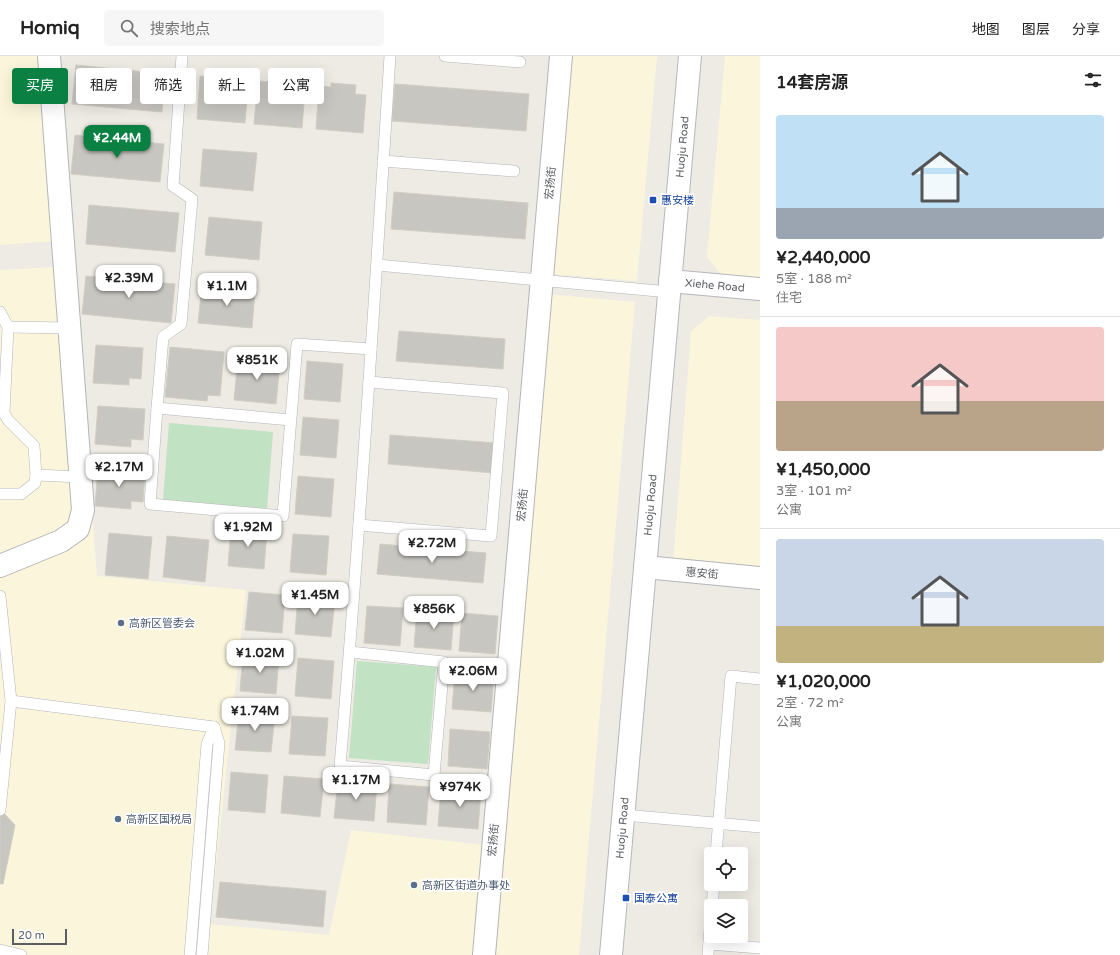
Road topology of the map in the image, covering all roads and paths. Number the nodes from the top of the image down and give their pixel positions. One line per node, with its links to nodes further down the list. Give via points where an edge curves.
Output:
1 (49, 56): 16 (street)
2 (182, 56): 19 (lane, via 173,186 192,199 181,324 163,337)
3 (390, 56): 8 (lane)
4 (445, 56): 7 (lane)
5 (561, 56): 11 (street, 宏扬街)
6 (690, 56): 12 (street, Huoju Road)
7 (520, 62)
8 (383, 161): 9 (lane); 10 (lane)
9 (514, 171)
10 (377, 265): 11 (lane); 17 (lane)
11 (541, 280): 12 (lane); 44 (street, 宏扬街)
12 (670, 287): 13 (street, Xiehe Road); 26 (street, Huoju Road)
13 (760, 289)
14 (0, 312): 15 (lane)
15 (8, 327): 16 (lane); 21 (lane, via 4,413 34,446)
16 (68, 328): 22 (street)
17 (371, 349): 18 (lane); 20 (lane, via 297,344)
18 (369, 382): 24 (lane); 24 (lane, via 503,393 491,536)
19 (157, 408): 20 (lane); 20 (lane, via 150,504 283,516)
20 (291, 420)
21 (36, 475): 22 (lane); 23 (lane, via 35,483 21,494)
22 (80, 477): 25 (street, via 83,510 78,529 61,541)
23 (0, 494)
24 (359, 525): 29 (lane)
25 (0, 566)
26 (645, 568): 27 (street, 惠安街); 34 (street, Huoju Road)
27 (760, 578)
28 (0, 596): 31 (lane)
29 (350, 652): 29 (lane, via 444,662 434,775 340,766)
30 (760, 679): 35 (lane, via 731,676)
31 (11, 701): 32 (lane); 33 (lane)
32 (214, 727): 42 (lane, via 207,744); 43 (lane, via 219,743)
33 (0, 810)
34 (624, 815): 35 (lane); 45 (street, Huoju Road)
35 (719, 824): 36 (lane); 37 (lane)
36 (760, 827)
37 (717, 847)
38 (760, 948): 40 (lane)
39 (0, 950): 41 (lane)
40 (708, 950)
41 (21, 955)
42 (190, 955)
43 (202, 955)
44 (484, 955)
45 (611, 955)

